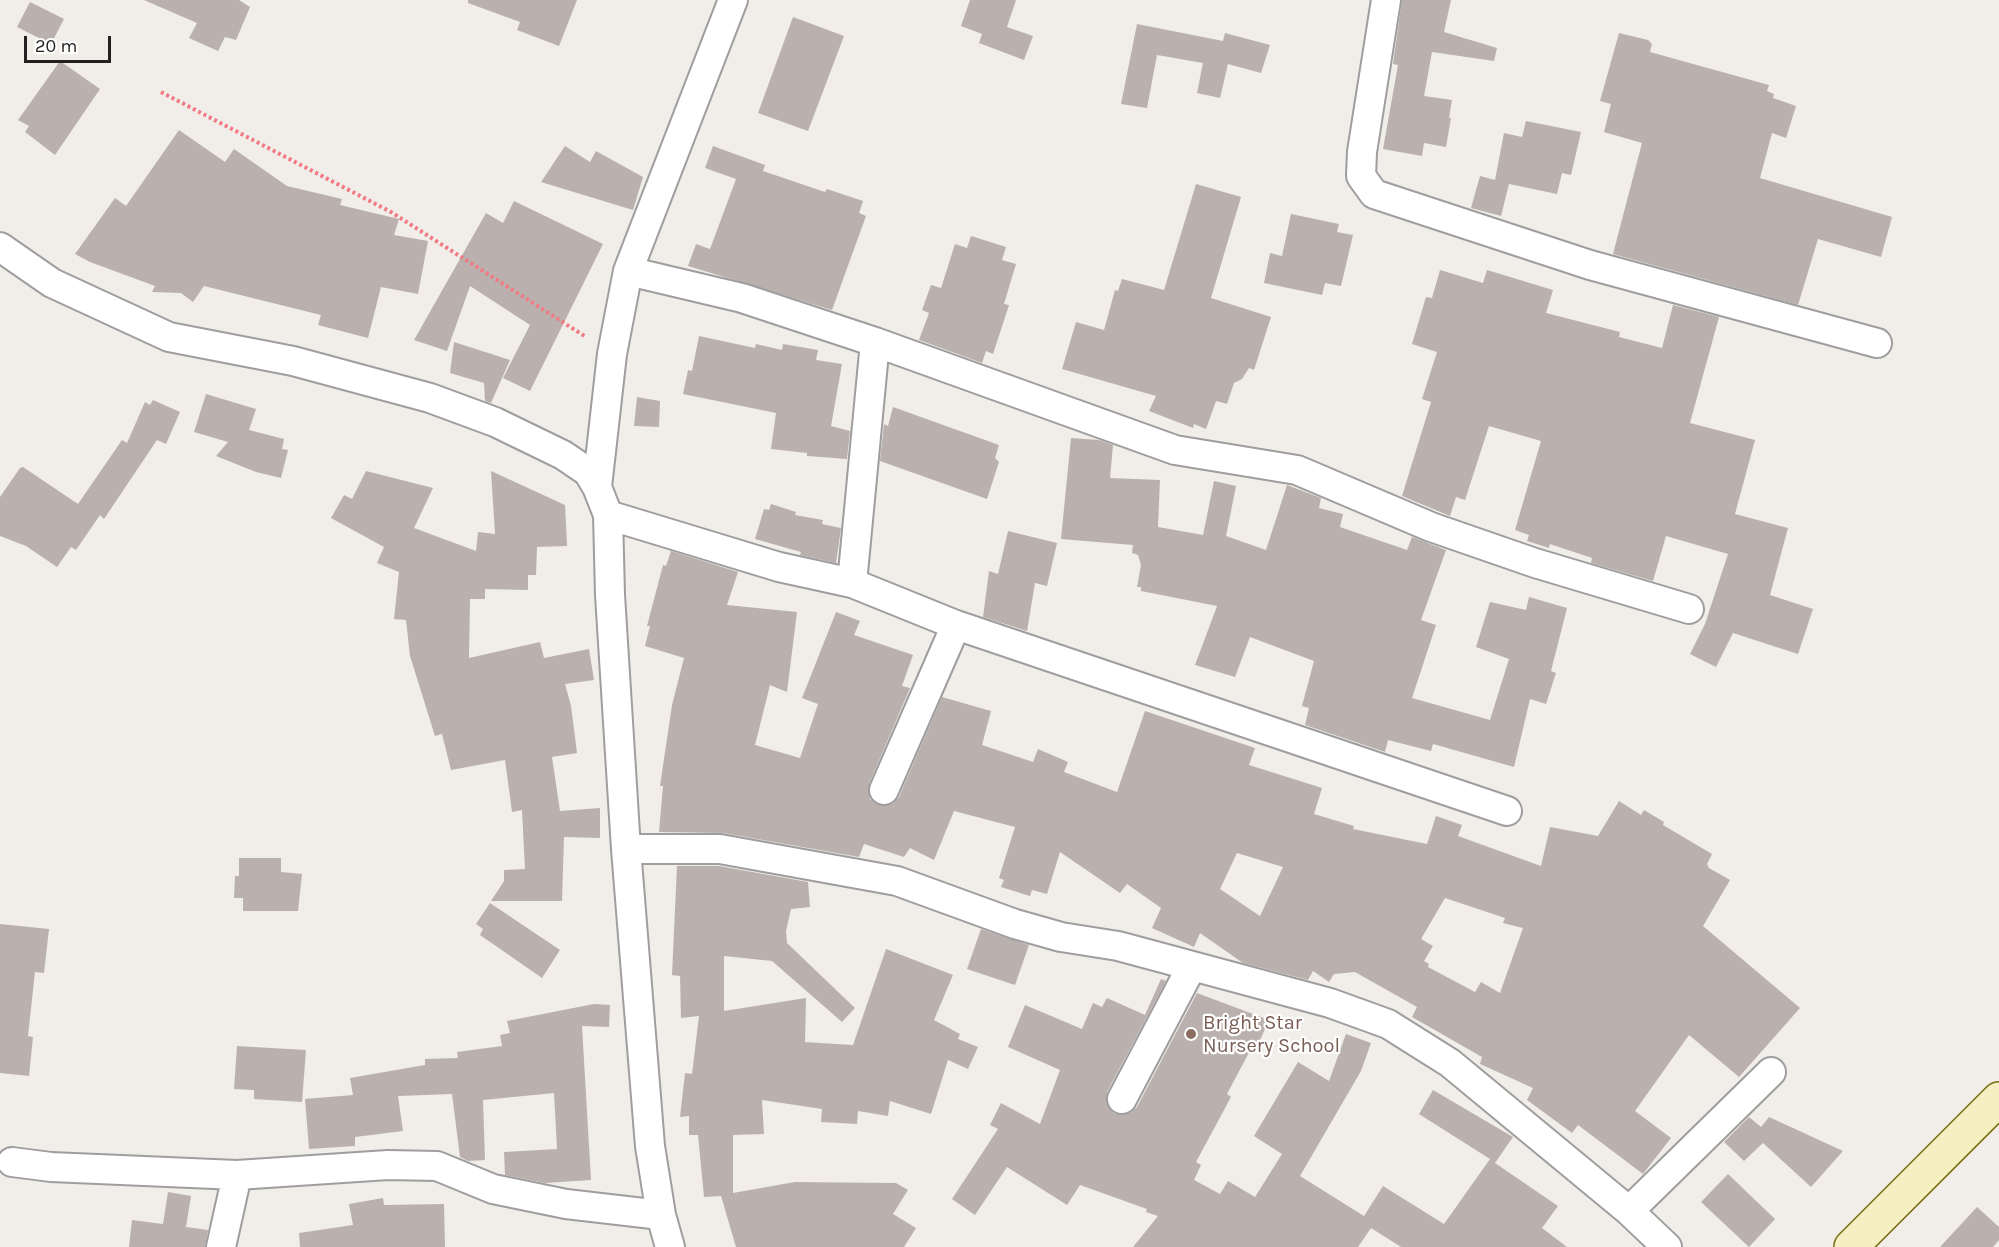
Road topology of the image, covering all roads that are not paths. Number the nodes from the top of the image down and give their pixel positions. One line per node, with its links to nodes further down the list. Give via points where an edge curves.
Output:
1 (733, 0): 4 (street)
2 (1386, 0): 6 (street, via 1360,176 1374,194 1590,265)
3 (0, 247): 7 (street, via 52,283 169,337 293,361 430,398 495,422 562,455 588,472)
4 (628, 271): 5 (street, via 718,291); 7 (street, via 612,354)
5 (875, 342): 9 (street); 10 (street, via 1175,450 1297,470 1431,527)
6 (1877, 343)
7 (597, 487): 8 (street)
8 (608, 515): 9 (street, via 778,567); 14 (street)
9 (852, 583): 11 (street)
10 (1689, 609)
11 (956, 626): 12 (street); 13 (street)
12 (884, 790)
13 (1507, 811)
14 (626, 849): 15 (street, via 720,849 897,881 1015,924); 22 (street, via 650,1146)
15 (1192, 966): 17 (street); 21 (street, via 1330,1003 1388,1024 1450,1063)
16 (1771, 1072): 21 (street)
17 (1122, 1099)
18 (1999, 1099): 26 (main road)
19 (12, 1162): 20 (street)
20 (237, 1175): 22 (street, via 388,1165 437,1166 493,1189 566,1204); 23 (street)
21 (1629, 1211): 25 (street)
22 (661, 1215): 24 (street)
23 (221, 1247)
24 (670, 1247)
25 (1667, 1247)
26 (1851, 1247)

